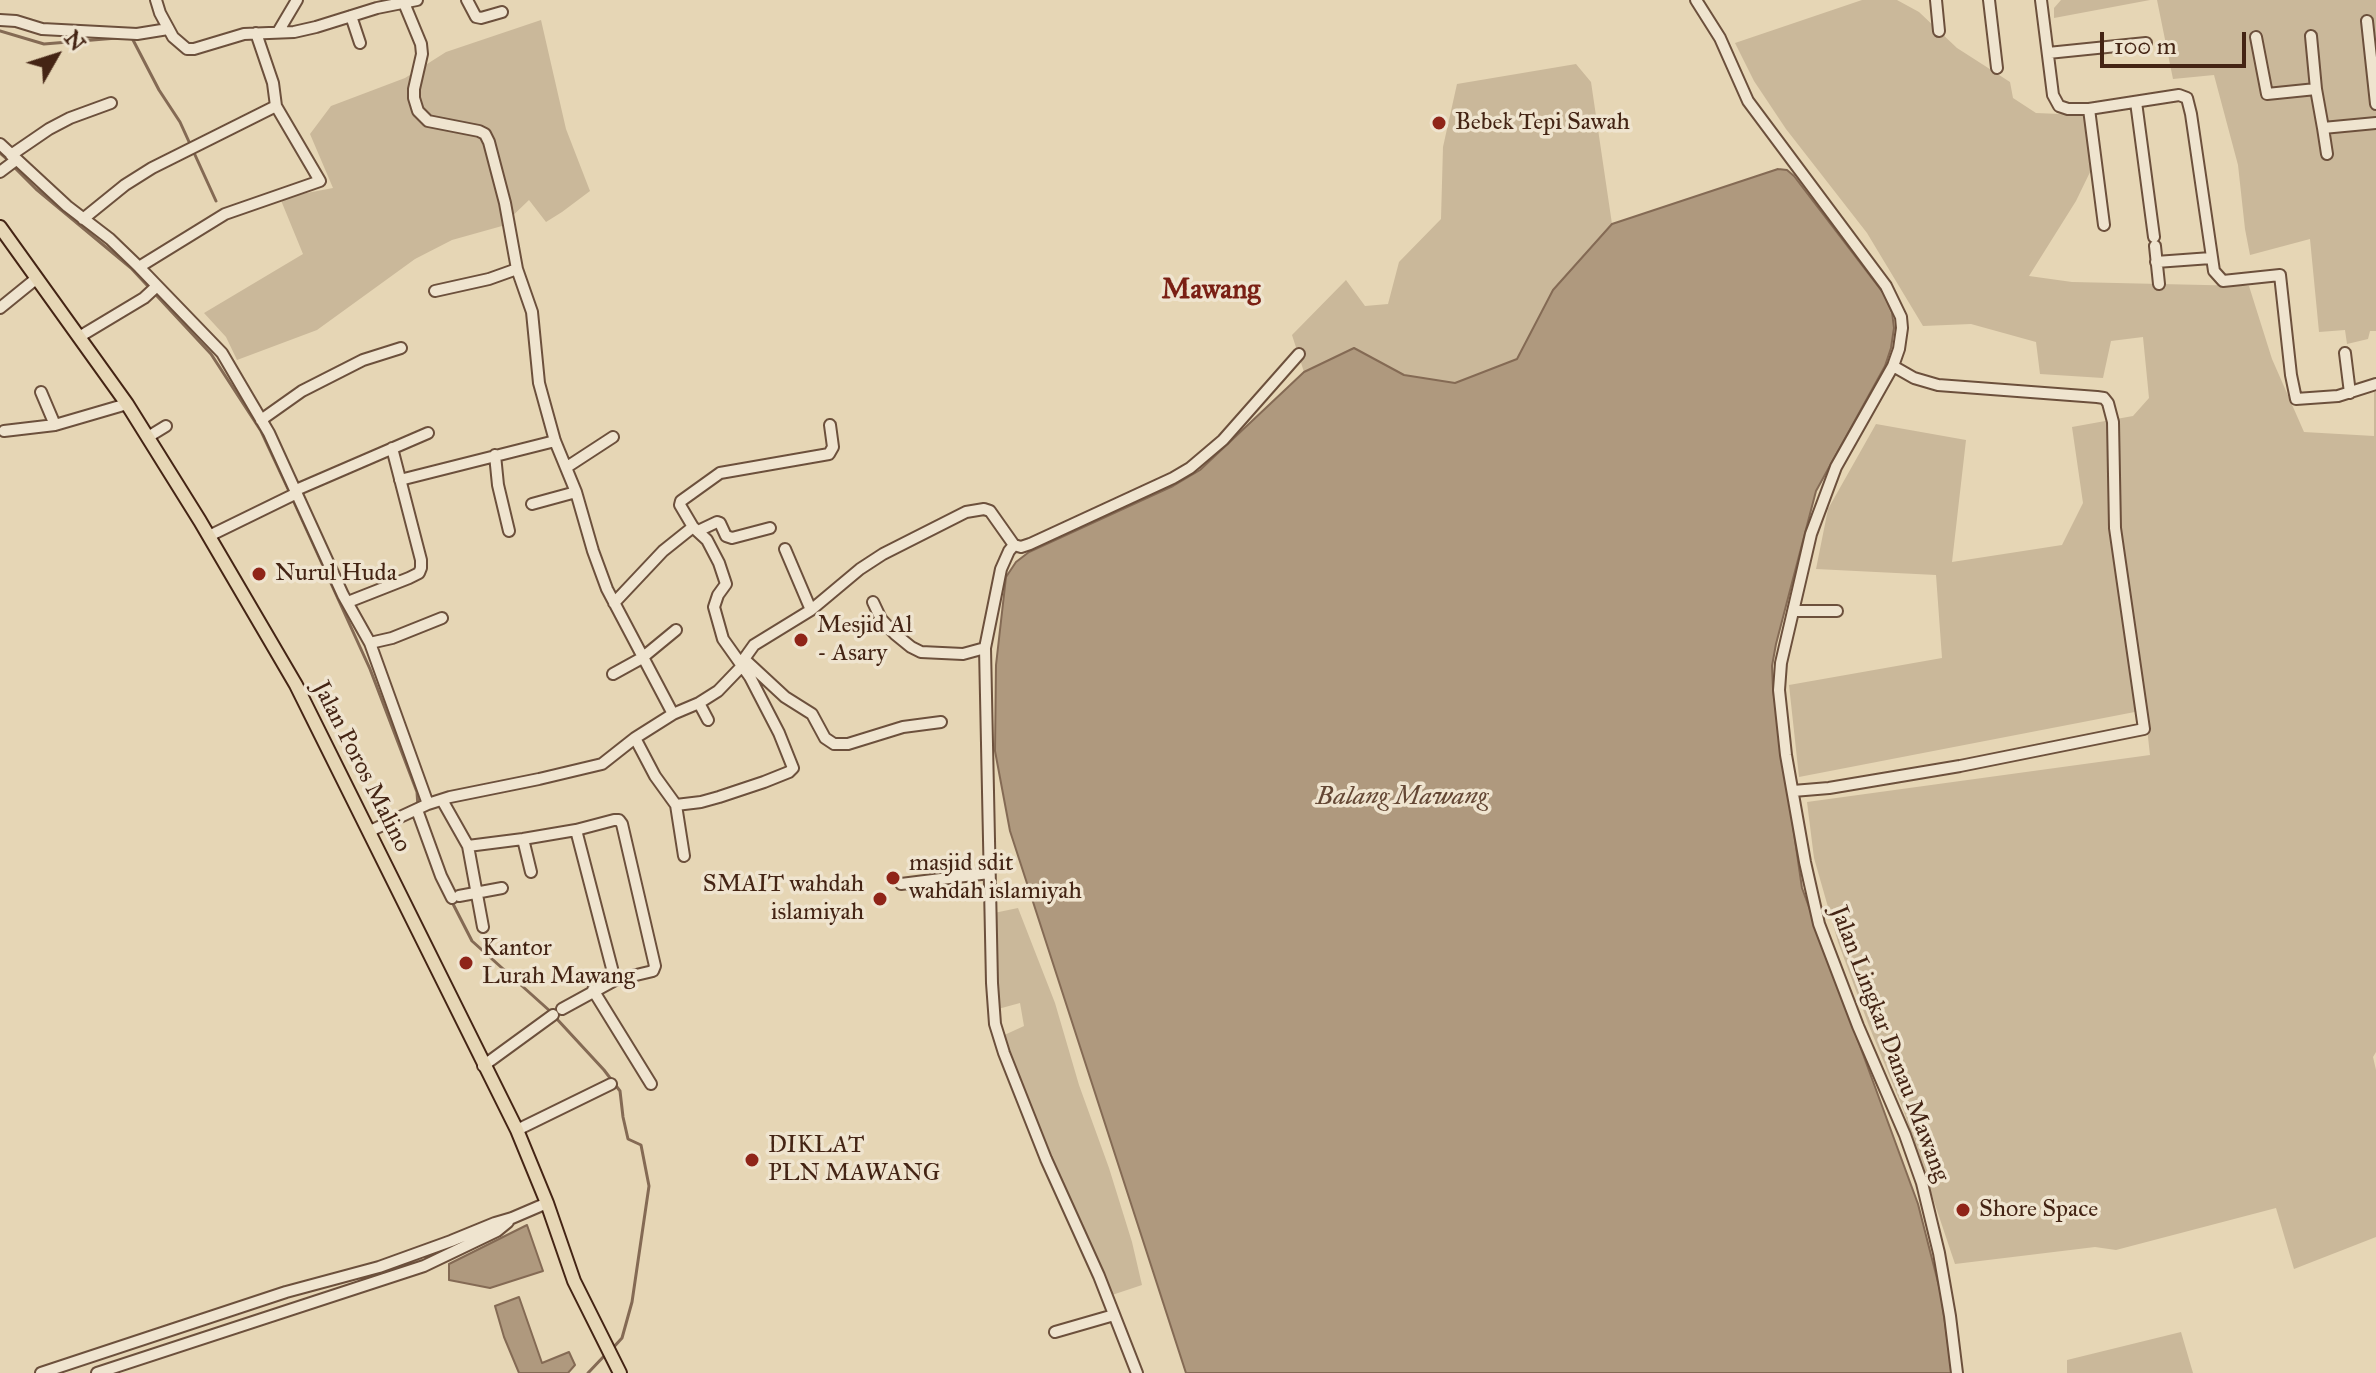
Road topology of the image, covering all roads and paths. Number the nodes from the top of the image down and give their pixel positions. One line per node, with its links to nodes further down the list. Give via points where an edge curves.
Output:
1 (156, 0): 13 (street)
2 (297, 0): 15 (street)
3 (467, 0): 9 (street, via 476,17)
4 (1696, 0): 51 (street, Jalan Lingkar Danau Mawang, via 1748,101 1892,296 1902,328)
5 (1936, 0): 14 (street)
6 (1989, 0): 22 (street)
7 (2041, 0): 21 (street)
8 (409, 1): 10 (street); 41 (street, via 422,54 414,89 418,111 428,121 485,134)
9 (502, 12)
10 (351, 16): 15 (street); 19 (street)
11 (0, 20): 13 (street, via 42,29 137,34)
12 (2367, 21): 26 (street)
13 (168, 29): 16 (street, via 187,49)
14 (1939, 31)
15 (278, 32): 16 (street)
16 (256, 33): 27 (street)
17 (2311, 36): 23 (street)
18 (2256, 37): 23 (street, via 2267,94)
19 (360, 43)
20 (2146, 43): 21 (street)
21 (2048, 53): 28 (street, via 2056,103)
22 (1997, 68)
23 (2316, 89): 30 (street)
24 (2136, 102): 28 (street); 38 (street, via 2187,98); 39 (street)
25 (111, 103): 33 (street, via 70,118)
26 (2376, 104)
27 (276, 106): 35 (street, via 152,168); 40 (street, via 320,181 225,214)
28 (2089, 109): 36 (street)
29 (2376, 123): 30 (street)
30 (2323, 128): 32 (street)
31 (0, 144): 33 (street)
32 (2327, 154)
33 (14, 158): 34 (street); 35 (street)
34 (0, 172)
35 (83, 219): 40 (street)
36 (2104, 225)
37 (0, 227): 42 (main road, Jalan Poros Malino)
38 (2211, 258): 39 (street); 54 (street, via 2223,281 2280,275 2296,399)
39 (2156, 262): 43 (street)
40 (139, 267): 44 (street)
41 (517, 269): 45 (street); 64 (street, via 532,312 539,383)
42 (37, 278): 46 (street); 47 (main road, Jalan Poros Malino)
43 (2159, 284)
44 (156, 288): 47 (street); 56 (street, via 222,353)
45 (435, 291)
46 (0, 308)
47 (79, 337): 55 (main road, Jalan Poros Malino)
48 (401, 348): 56 (street, via 363,360 302,391)
49 (2345, 353): 54 (street)
50 (1299, 354): 76 (street, via 1223,440 1190,468 1030,544)
51 (1893, 366): 82 (street, Jalan Lingkar Danau Mawang, via 1836,467 1811,534); 96 (street, via 1938,385 2097,397 2108,403 2115,528 2144,729 1960,766)
52 (2376, 384): 54 (street)
53 (41, 392): 57 (street)
54 (2350, 393)
55 (127, 404): 57 (street); 62 (main road, Jalan Poros Malino)
56 (261, 420): 69 (street)
57 (55, 425): 60 (street)
58 (830, 425): 73 (street, via 829,454 731,470 708,480 680,505)
59 (166, 426): 62 (street)
60 (4, 431)
61 (428, 433): 65 (street)
62 (148, 437): 75 (main road, Jalan Poros Malino)
63 (613, 437): 67 (street)
64 (555, 441): 66 (street); 67 (street)
65 (392, 448): 68 (street); 69 (street)
66 (495, 455): 68 (street); 74 (street)
67 (567, 467): 70 (street)
68 (400, 480): 78 (street, via 421,560 419,573)
69 (296, 492): 75 (street); 78 (street)
70 (576, 492): 71 (street); 80 (street)
71 (532, 504)
72 (770, 528): 73 (street, via 732,538 717,522)
73 (696, 529): 80 (street, via 663,551); 89 (street, via 725,579 714,607 723,639)
74 (509, 531)
75 (209, 536): 101 (main road, Jalan Poros Malino, via 296,685)
76 (1014, 545): 81 (street, via 990,511 966,512 883,554); 87 (street, via 1001,569)
77 (785, 549): 81 (street)
78 (348, 602): 86 (street)
79 (873, 602): 87 (street, via 895,634 921,652 963,654)
80 (614, 603): 88 (street)
81 (811, 610): 89 (street, via 762,639)
82 (1793, 611): 83 (street); 96 (street, Jalan Lingkar Danau Mawang, via 1779,690)
83 (1837, 611)
84 (442, 618): 86 (street)
85 (676, 630): 88 (street)
86 (370, 643): 99 (street)
87 (985, 648): 106 (street)
88 (642, 658): 90 (street); 92 (street)
89 (743, 663): 91 (street); 94 (street, via 812,714 834,744); 98 (street, via 793,768 719,797)
90 (613, 674)
91 (699, 703): 92 (street); 93 (street)
92 (673, 714): 95 (street)
93 (708, 720)
94 (941, 722)
95 (635, 738): 97 (street, via 602,764); 98 (street)
96 (1793, 791): 125 (street, Jalan Lingkar Danau Mawang, via 1819,924 1922,1183)
97 (442, 800): 99 (street); 103 (street)
98 (676, 805): 104 (street)
99 (422, 808): 101 (street); 109 (street, via 441,876 455,897)
100 (576, 830): 102 (street); 111 (street); 111 (street, via 617,820 625,832 655,966 648,973)
101 (370, 831): 113 (main road, Jalan Poros Malino)
102 (523, 839): 103 (street); 105 (street)
103 (468, 846): 109 (street)
104 (684, 856)
105 (531, 872)
106 (989, 873): 107 (street); 119 (street, via 995,1024)
107 (901, 884)
108 (502, 888): 109 (street)
109 (477, 892): 110 (street)
110 (483, 927)
111 (615, 980): 112 (street)
112 (593, 990): 113 (street); 115 (street)
113 (483, 1066): 116 (main road, Jalan Poros Malino)
114 (611, 1084): 116 (street)
115 (651, 1084)
116 (517, 1130): 117 (main road, Jalan Poros Malino)
117 (547, 1203): 118 (street); 121 (main road, Jalan Poros Malino, via 574,1281)
118 (512, 1218): 122 (street, via 379,1267); 123 (street, via 497,1231 424,1266)
119 (1114, 1315): 120 (street); 124 (street)
120 (1055, 1332)
121 (617, 1369)
122 (41, 1373)
123 (97, 1373)
124 (1137, 1373)
125 (1957, 1373)

